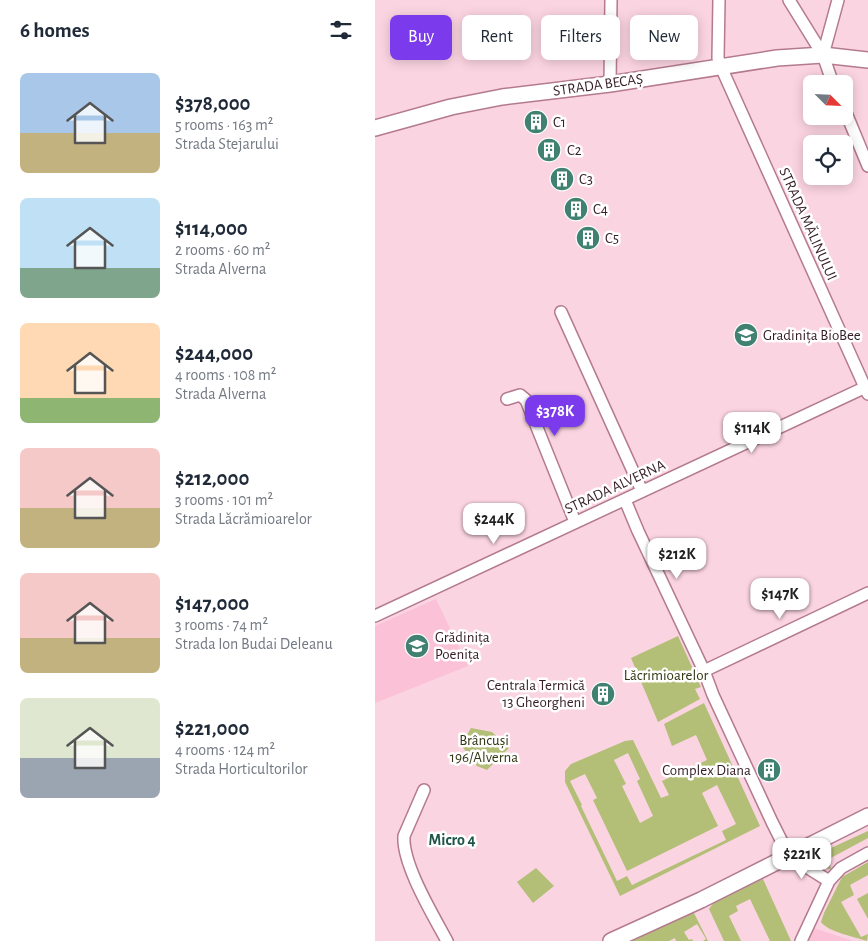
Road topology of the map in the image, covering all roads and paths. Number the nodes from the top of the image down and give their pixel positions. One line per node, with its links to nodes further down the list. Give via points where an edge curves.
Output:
1 (611, 0): 9 (street)
2 (719, 0): 7 (street, STRADA MĂLINULUI, via 718,58)
3 (789, 0): 5 (street)
4 (838, 0): 5 (street)
5 (823, 55): 6 (main road, STRADA BECAȘ); 7 (main road, STRADA BECAȘ); 8 (street)
6 (868, 60)
7 (721, 67): 9 (main road, STRADA BECAȘ); 14 (street, STRADA MĂLINULUI)
8 (830, 75)
9 (610, 84): 11 (main road, STRADA BECAȘ, via 502,97)
10 (851, 125): 12 (street)
11 (375, 128)
12 (868, 166)
13 (561, 312): 16 (street)
14 (867, 389): 16 (street, STRADA ALVERNA)
15 (507, 399): 18 (street, via 520,395 526,400)
16 (642, 491): 17 (street, STRADA ALVERNA)
17 (625, 500): 18 (street, STRADA ALVERNA); 21 (street)
18 (575, 522): 20 (street, STRADA ALVERNA)
19 (868, 593): 21 (street)
20 (375, 616)
21 (704, 671): 25 (street)
22 (424, 790): 27 (street, via 403,845 411,871)
23 (868, 816): 25 (main road)
24 (868, 853): 26 (street, via 841,868)
25 (789, 856): 26 (street); 28 (main road)
26 (829, 880): 29 (street)
27 (447, 941)
28 (611, 941)
29 (801, 941)

